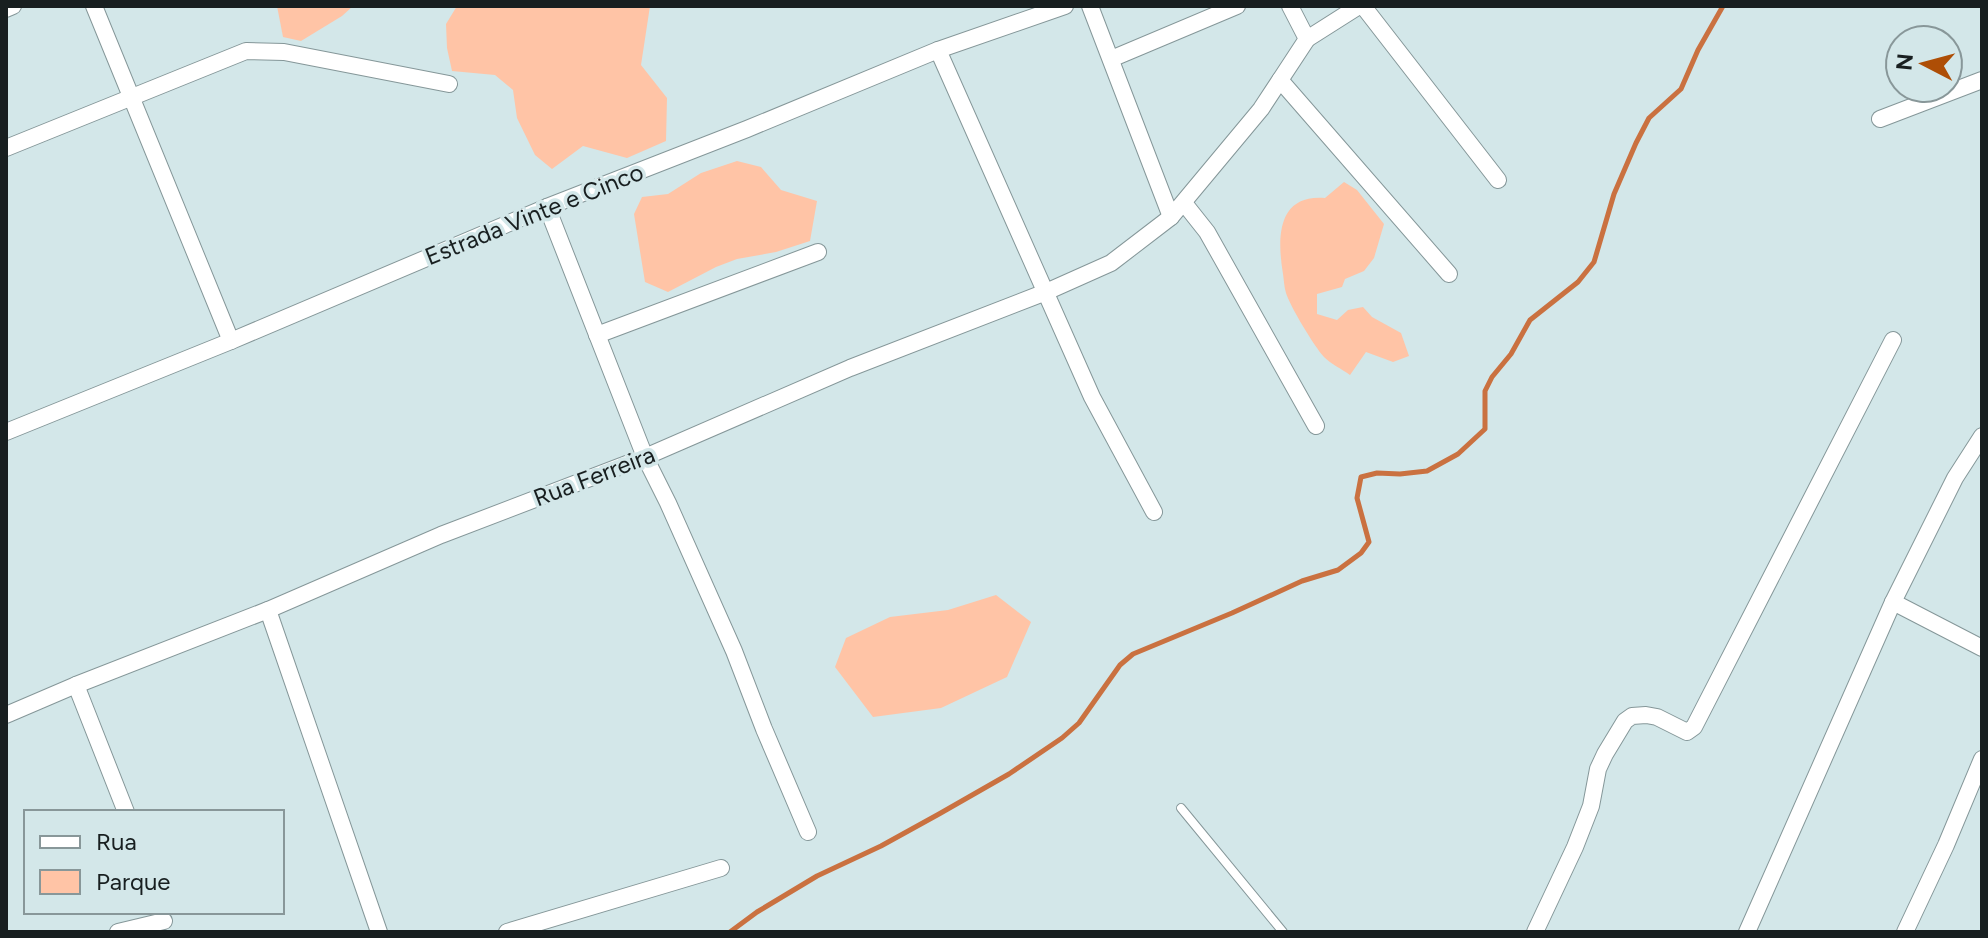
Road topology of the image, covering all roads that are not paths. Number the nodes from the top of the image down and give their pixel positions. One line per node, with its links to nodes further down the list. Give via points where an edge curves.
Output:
1 (13, 6): 8 (street)
2 (94, 6): 15 (street)
3 (1065, 6): 10 (street, Estrada Vinte e Cinco)
4 (1090, 6): 11 (street)
5 (1237, 6): 11 (street)
6 (1290, 6): 9 (street)
7 (1361, 6): 9 (street); 18 (street)
8 (6, 9)
9 (1307, 39): 12 (street, Rua Ferreira)
10 (938, 50): 20 (street, Estrada Vinte e Cinco); 24 (street)
11 (1111, 59): 21 (street)
12 (1280, 80): 19 (street, Rua Ferreira); 23 (street)
13 (1982, 80): 16 (street)
14 (449, 84): 15 (street, via 284,52 246,51)
15 (132, 97): 17 (street); 27 (street)
16 (1880, 119)
17 (6, 148)
18 (1498, 180)
19 (1184, 203): 21 (street, Rua Ferreira); 28 (street, via 1207,232)
20 (547, 207): 25 (street); 27 (street, Estrada Vinte e Cinco)
21 (1171, 217): 24 (street, Rua Ferreira, via 1111,263)
22 (818, 252): 25 (street)
23 (1449, 274)
24 (1046, 292): 31 (street, Rua Ferreira, via 850,368); 32 (street, via 1092,397)
25 (597, 335): 31 (street)
26 (1893, 340): 48 (street, via 1694,727 1687,732 1657,717 1632,716 1605,754 1575,847)
27 (231, 341): 29 (street, Estrada Vinte e Cinco)
28 (1316, 426)
29 (6, 432)
30 (1982, 436): 33 (street)
31 (645, 457): 34 (street, Rua Ferreira, via 441,535); 41 (street, via 734,651)
32 (1154, 512)
33 (1893, 602): 35 (street); 49 (street)
34 (268, 610): 36 (street, Rua Ferreira); 45 (street)
35 (1982, 648)
36 (76, 685): 37 (street, Rua Ferreira); 40 (street)
37 (6, 715)
38 (1982, 759): 50 (street)
39 (1181, 808): 47 (lane)
40 (125, 810)
41 (808, 832)
42 (721, 868): 46 (street)
43 (165, 922): 44 (street)
44 (118, 932)
45 (379, 932)
46 (507, 932)
47 (1283, 932)
48 (1535, 932)
49 (1747, 932)
50 (1905, 932)

